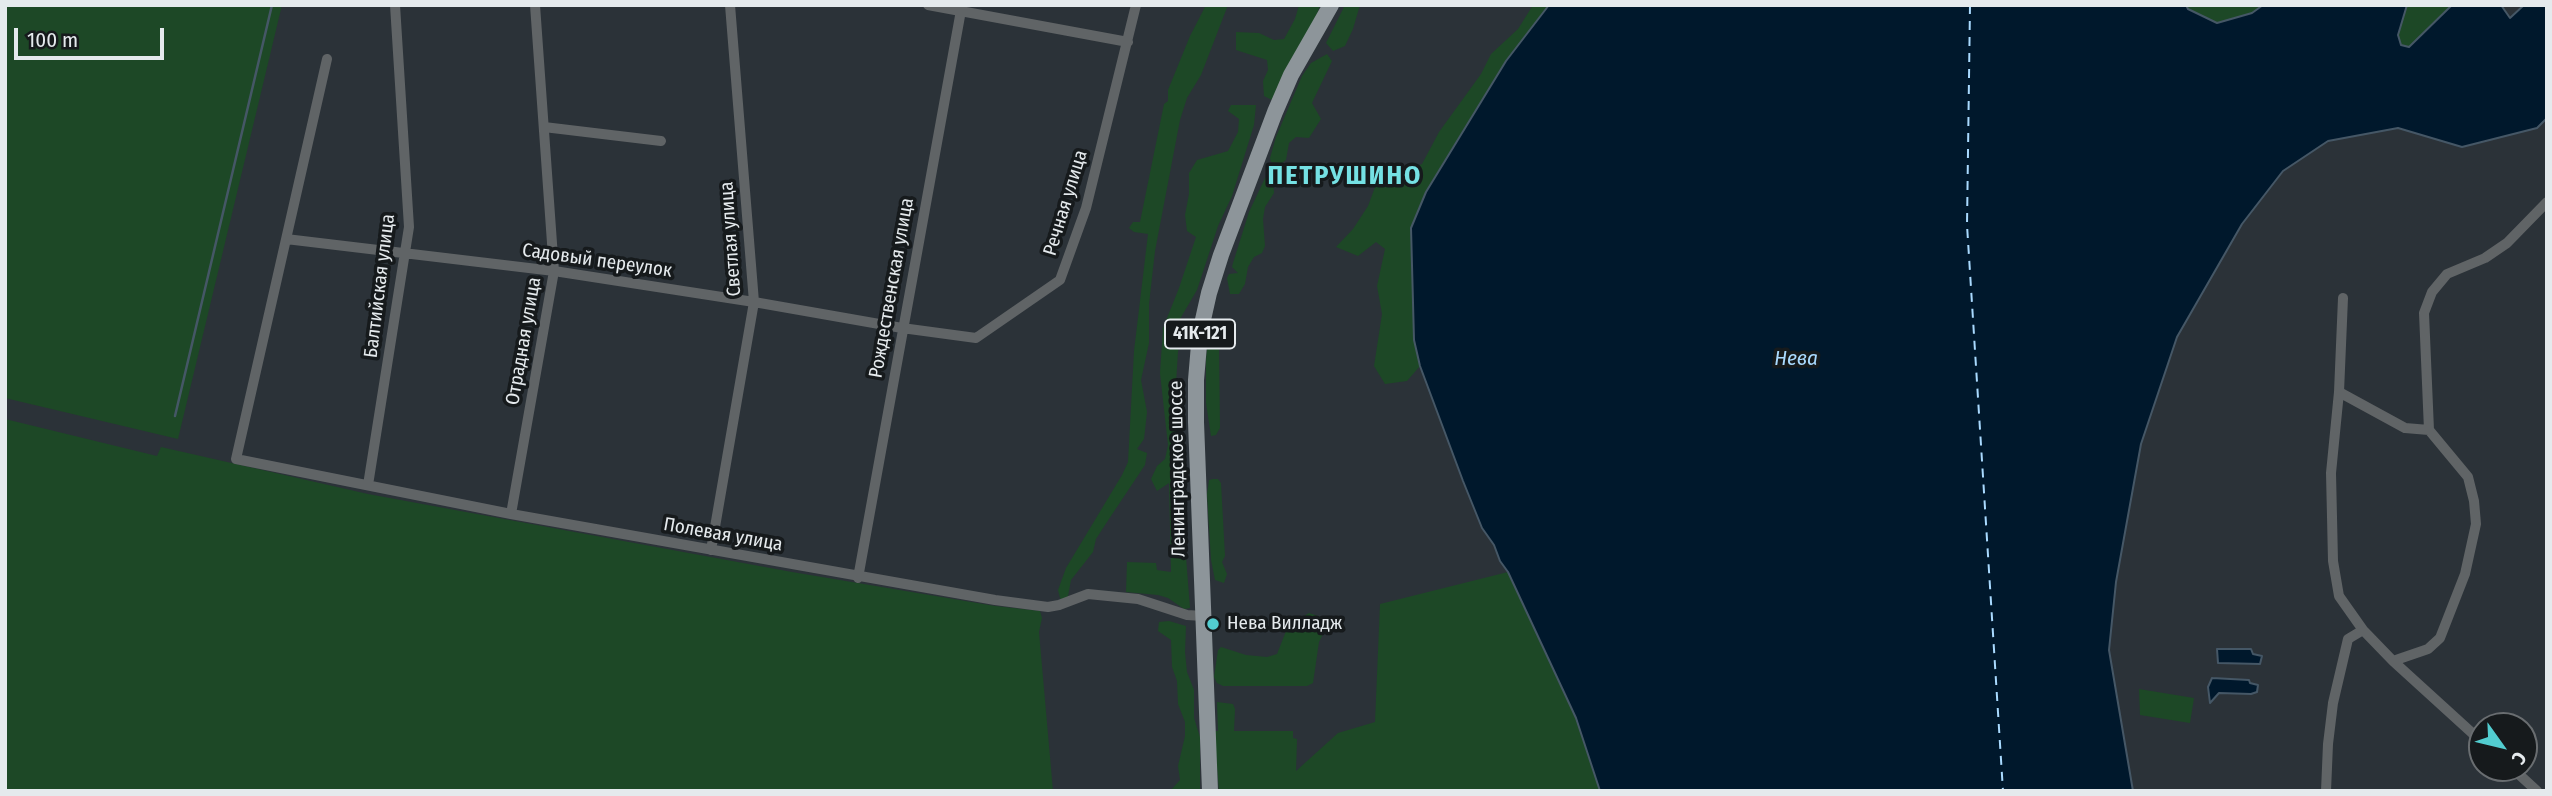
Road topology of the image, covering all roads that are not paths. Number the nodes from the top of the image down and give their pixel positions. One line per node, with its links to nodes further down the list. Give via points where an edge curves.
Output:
1 (395, 5): 14 (street, Балтийская улица, via 409,227)
2 (535, 5): 10 (street, Отрадная улица)
3 (730, 5): 17 (street, Светлая улица)
4 (928, 5): 7 (street)
5 (1136, 5): 8 (street, Речная улица)
6 (1331, 5): 25 (main road, Ленинградское шоссе / 41К-121, via 1275,111 1204,313 1196,411)
7 (961, 8): 8 (street); 18 (street, Рождественская улица)
8 (1128, 41): 18 (street, Речная улица, via 1086,208 1060,280 976,338)
9 (327, 59): 13 (street)
10 (544, 127): 11 (street); 15 (street, Отрадная улица)
11 (661, 141)
12 (2547, 202): 20 (street, via 2507,243 2447,274 2432,292 2424,313)
13 (286, 239): 14 (street, Садовый переулок); 21 (street, Полевая улица, via 236,459)
14 (405, 255): 15 (street, Садовый переулок); 21 (street, Балтийская улица)
15 (554, 271): 17 (street, Садовый переулок); 22 (street, Отрадная улица)
16 (2343, 298): 19 (street)
17 (754, 302): 18 (street, Садовый переулок); 23 (street, Светлая улица)
18 (902, 328): 24 (street, Рождественская улица)
19 (2339, 391): 20 (street, via 2405,428); 26 (street, via 2331,472 2333,561 2339,596)
20 (2429, 430): 27 (street, via 2468,477 2476,524 2465,574 2440,638 2428,649)
21 (368, 485): 22 (street, Полевая улица)
22 (511, 514): 23 (street, Полевая улица)
23 (711, 551): 24 (street, Полевая улица)
24 (858, 578): 25 (street, Полевая улица, via 1048,607 1088,594 1138,598)
25 (1203, 616): 29 (main road, Ленинградское шоссе / 41К-121)
26 (2362, 630): 27 (street); 30 (street, via 2348,639 2333,703)
27 (2393, 661): 28 (street)
28 (2468, 729)
29 (1210, 791)
30 (2326, 791)

